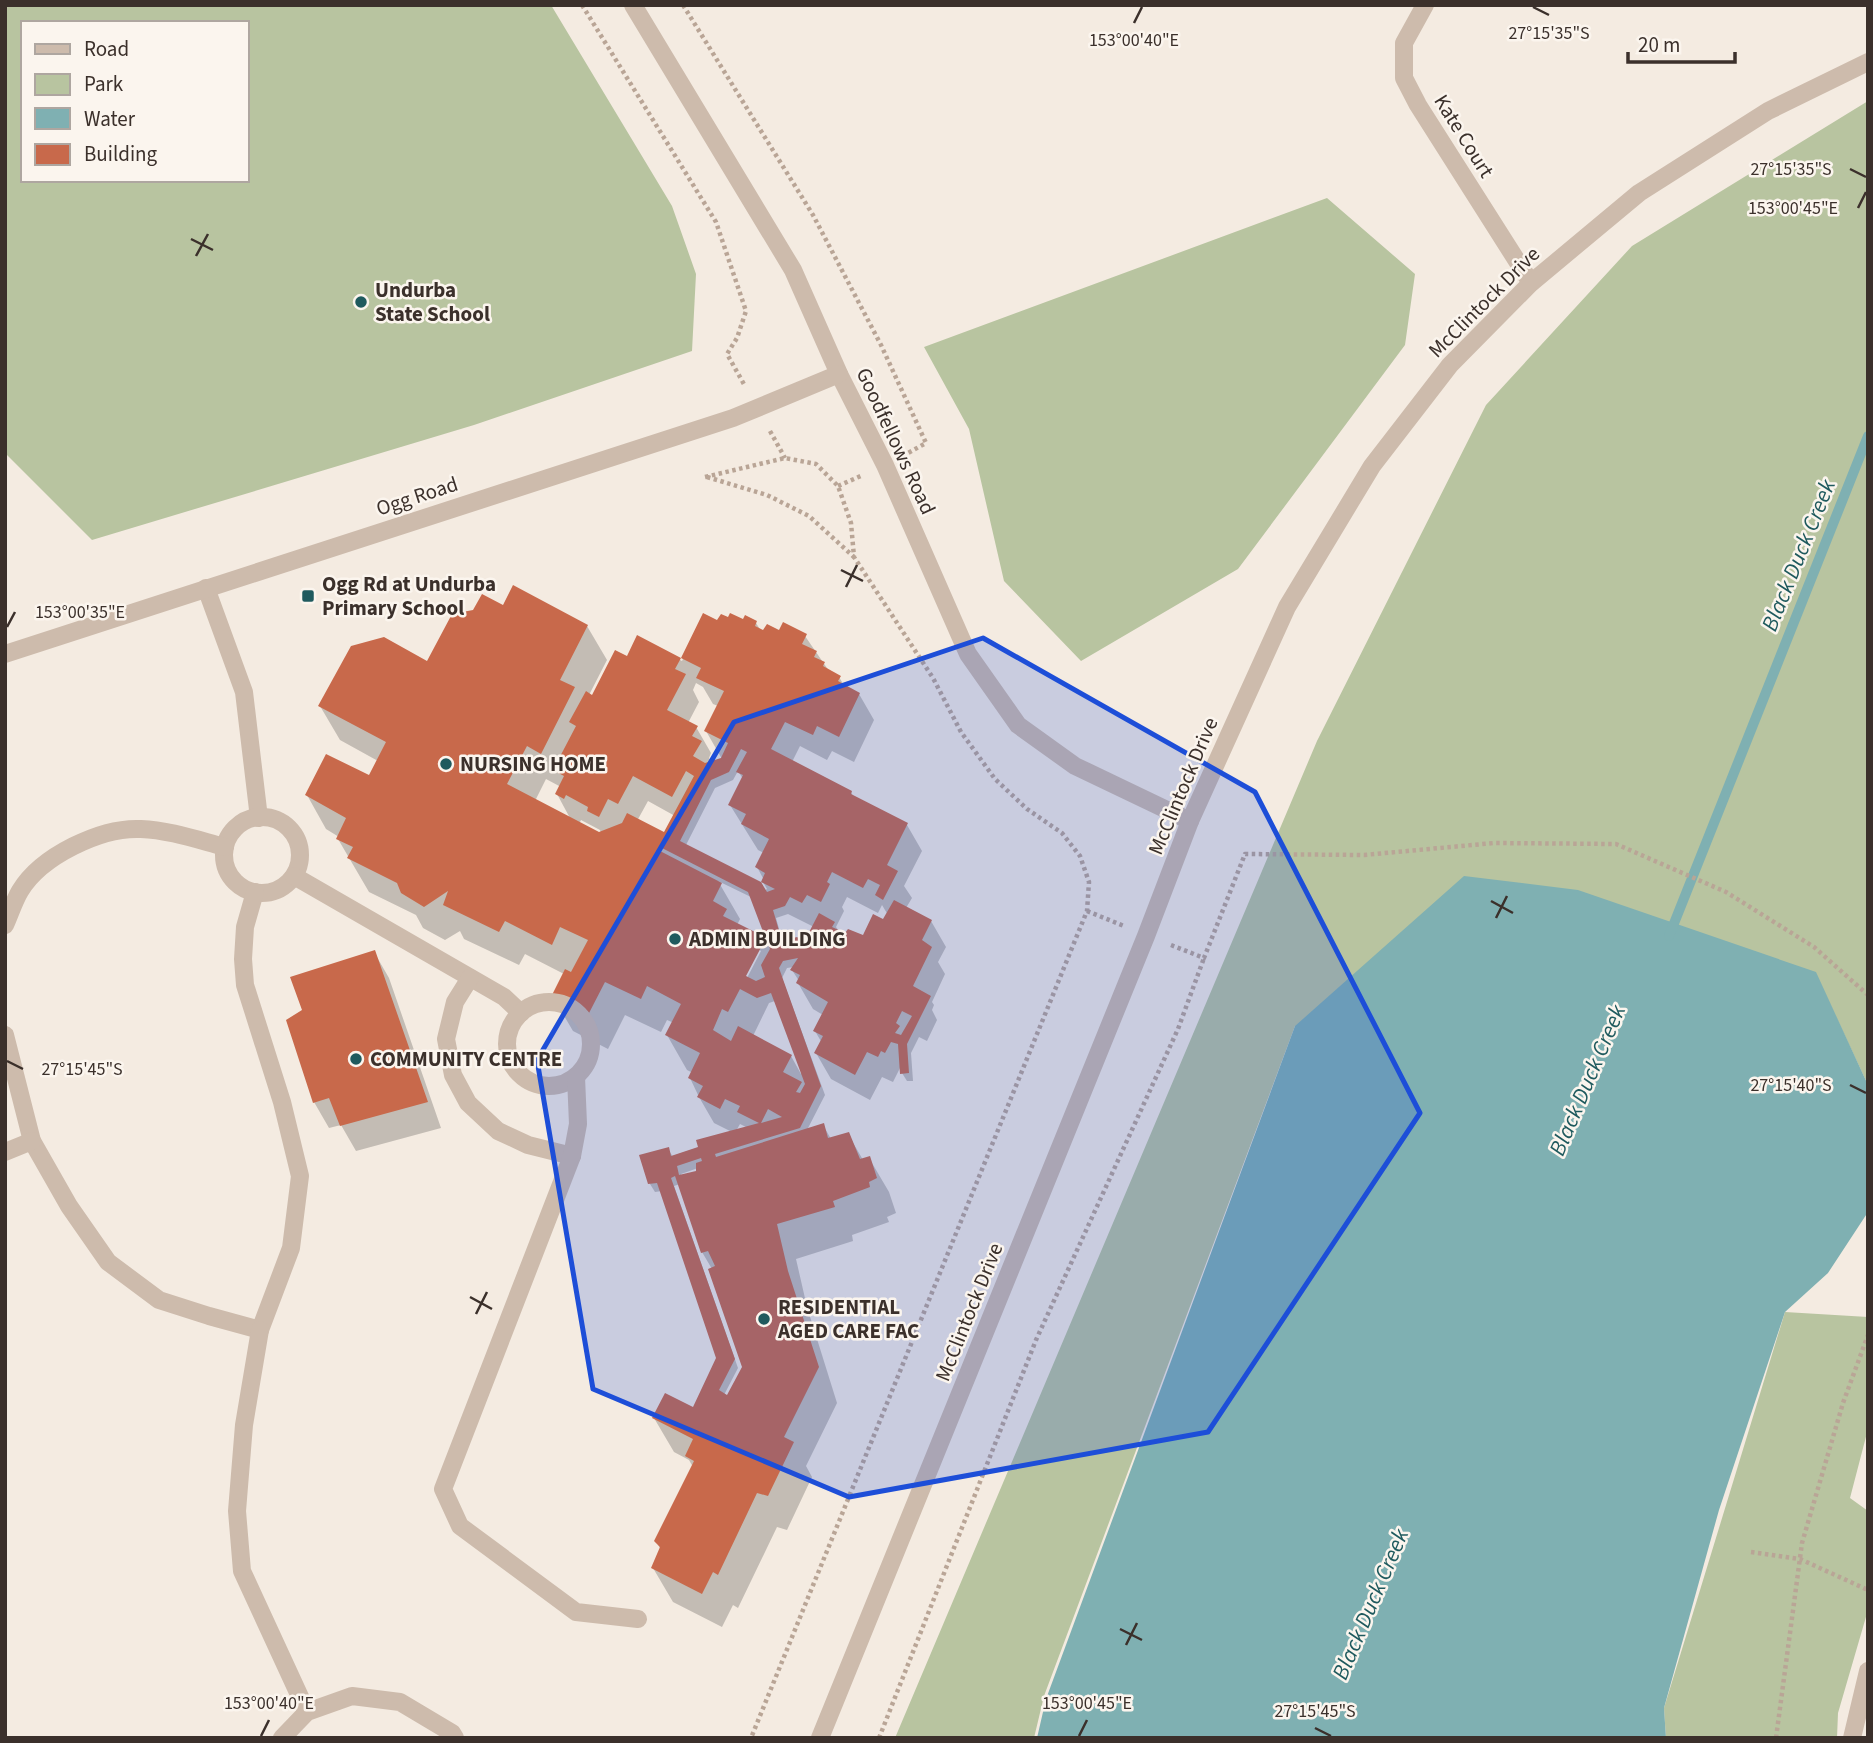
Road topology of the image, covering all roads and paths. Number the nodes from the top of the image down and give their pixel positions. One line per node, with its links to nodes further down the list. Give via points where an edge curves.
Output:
1 (582, 5): 8 (path, via 716,222 746,311 727,354)
2 (632, 5): 7 (street, Goodfellows Road, via 793,270)
3 (683, 5): 10 (path, via 813,215 926,443)
4 (1425, 5): 6 (street, Kate Court, via 1404,43 1404,78)
5 (1868, 62): 6 (street, McClintock Drive, via 1768,111 1639,192)
6 (1531, 283): 16 (street, McClintock Drive, via 1450,365 1372,466 1287,607)
7 (839, 374): 8 (street, Ogg Road); 10 (street, Goodfellows Road)
8 (757, 408): 9 (path); 13 (street, Ogg Road)
9 (785, 458): 11 (path, via 816,464); 12 (path, via 705,477 767,495 809,516)
10 (885, 465): 11 (path); 16 (street, Goodfellows Road, via 968,654 1018,725 1075,766)
11 (838, 486): 12 (path, via 851,523)
12 (854, 557): 20 (path, via 933,678 961,732 995,779 1062,833 1080,856 1089,882)
13 (205, 588): 14 (street, Ogg Road); 15 (street, via 244,691)
14 (5, 654)
15 (259, 818): 17 (street, via 233,830); 18 (street, via 279,821 297,840 300,852)
16 (1190, 821): 22 (street, McClintock Drive)
17 (225, 847): 19 (street, via 230,876 238,886); 21 (street, via 139,828 91,838 34,873 20,890)
18 (294, 876): 19 (street, via 275,891); 24 (street)
19 (255, 892): 32 (street, via 245,927 246,985 300,1176 291,1248)
20 (1087, 911): 22 (path); 42 (path)
21 (5, 925)
22 (1146, 936): 23 (path); 43 (street, McClintock Drive)
23 (1204, 957): 25 (path, via 1244,854 1364,855 1494,843 1616,844 1726,892 1814,947); 44 (path, via 1178,1029 1036,1340)
24 (470, 978): 26 (street, via 504,996); 31 (street, via 455,1002 446,1039 453,1075 468,1103 498,1131 528,1145)
25 (1868, 995)
26 (521, 1013): 28 (street, via 506,1040 512,1066 528,1081 549,1087); 28 (street, via 540,1003 566,1006 577,1013 591,1038 591,1053)
27 (5, 1035): 29 (street)
28 (576, 1077): 31 (street, via 578,1124)
29 (32, 1141): 30 (street); 32 (street, via 108,1262 159,1300)
30 (5, 1152)
31 (572, 1156): 37 (street, via 443,1489 460,1526 576,1612)
32 (261, 1330): 39 (street, via 244,1425 237,1511 242,1571)
33 (1868, 1335): 35 (path, via 1843,1403)
34 (1751, 1552): 35 (path)
35 (1800, 1559): 36 (path); 45 (path)
36 (1868, 1590)
37 (638, 1619)
38 (1868, 1671): 46 (street)
39 (307, 1712): 40 (street); 41 (street, via 352,1696 400,1702)
40 (282, 1738)
41 (455, 1738)
42 (751, 1738)
43 (820, 1738)
44 (879, 1738)
45 (1776, 1738)
46 (1852, 1738)

